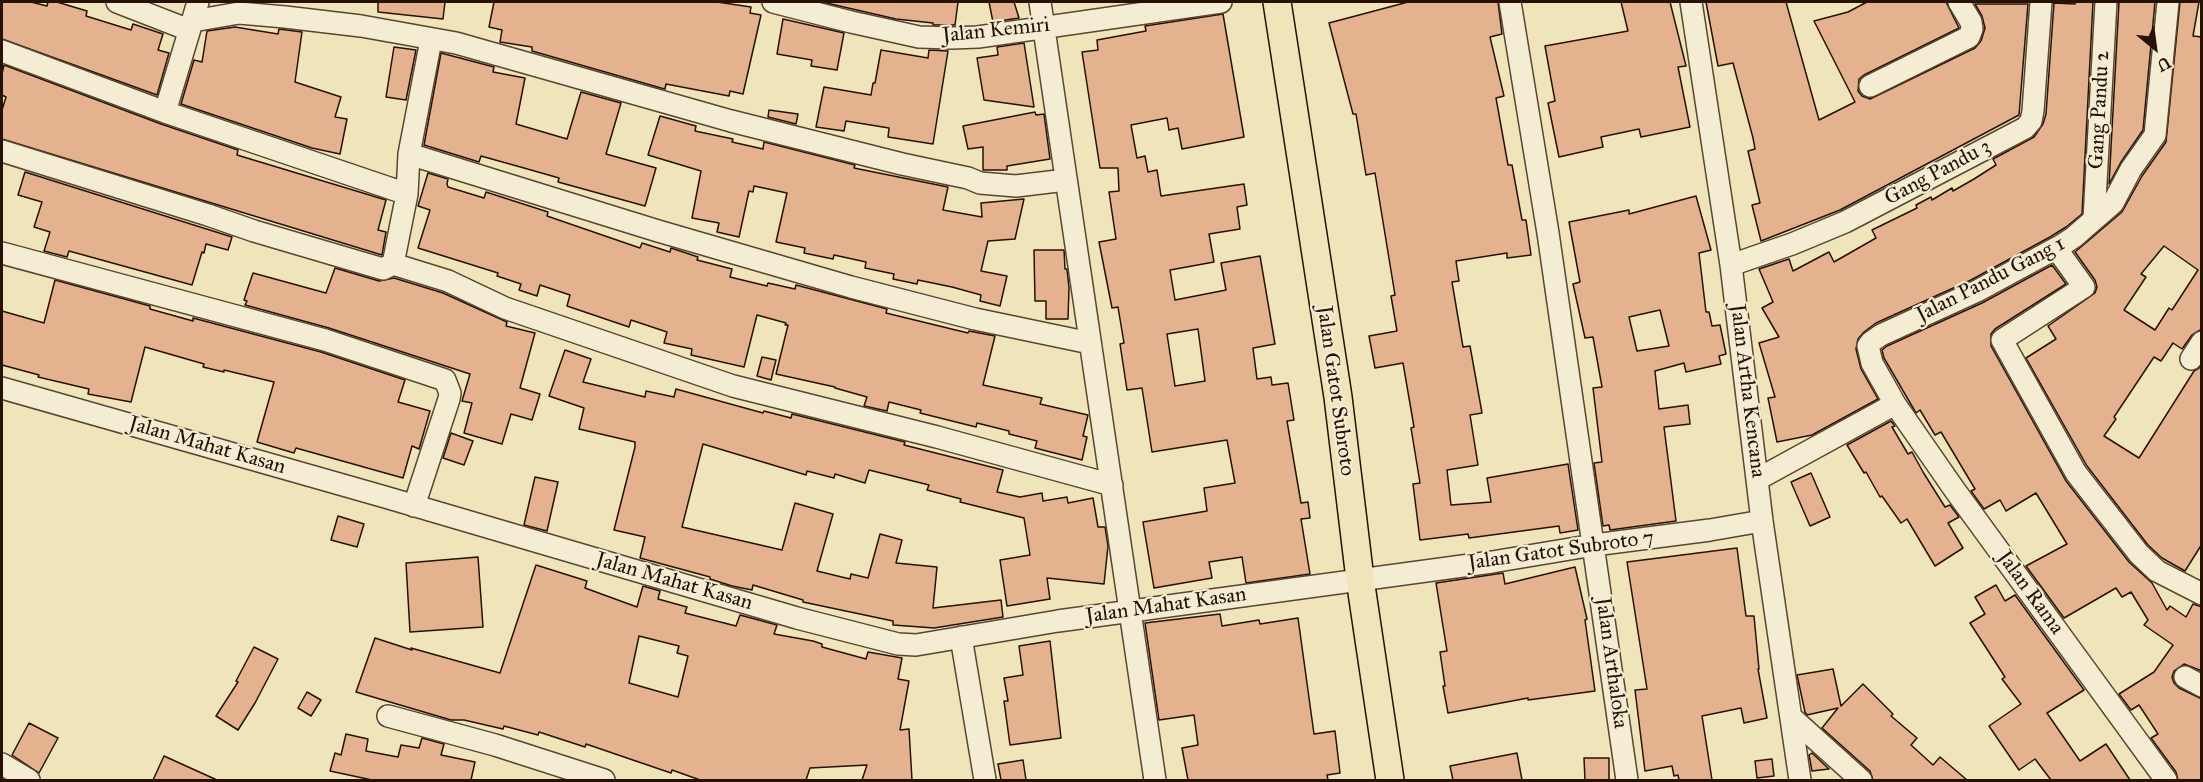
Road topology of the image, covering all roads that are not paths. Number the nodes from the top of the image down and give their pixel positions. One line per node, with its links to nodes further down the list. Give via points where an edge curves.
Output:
1 (117, 2): 12 (street)
2 (773, 2): 13 (street, Jalan Kemiri, via 919,37 978,37)
3 (1040, 2): 13 (street)
4 (1221, 2): 13 (street, Jalan Kemiri)
5 (1277, 2): 35 (main road, Jalan Gatot Subroto, via 1338,397)
6 (1510, 2): 34 (street, Jalan Arthaloka)
7 (1690, 2): 26 (street, Jalan Artha Kencana)
8 (1959, 2): 16 (street, via 1971,22 1969,37)
9 (2041, 2): 26 (street, Gang Pandu 3, via 2033,111 2025,128 1845,222)
10 (2106, 2): 22 (street, Gang Pandu 2)
11 (2168, 2): 22 (street, Jalan Pandu Gang 1, via 2155,135 2113,203)
12 (193, 17): 14 (street, via 239,13 285,17 361,26); 17 (street)
13 (1044, 27): 20 (street)
14 (430, 40): 19 (street); 20 (street, via 519,60 820,144 980,183 1016,186)
15 (2, 51): 17 (street)
16 (1870, 86)
17 (165, 112): 21 (street)
18 (2, 151): 25 (street, via 383,269)
19 (409, 154): 21 (street); 27 (street, via 851,287)
20 (1066, 180): 27 (street)
21 (407, 194): 25 (street)
22 (2094, 219): 23 (street, Jalan Pandu Gang 1)
23 (2056, 248): 29 (street, Jalan Pandu Gang 1, via 1871,342 1868,346 1872,363); 36 (street, via 2084,287 2002,340 2076,473 2139,554 2157,571)
24 (2, 253): 32 (street, via 325,340 445,380 449,399)
25 (393, 264): 31 (street, via 448,281 505,308 733,386 937,436)
26 (1731, 265): 30 (street, Jalan Artha Kencana)
27 (1090, 343): 31 (street)
28 (2, 388): 32 (street, Jalan Mahat Kasan)
29 (1895, 404): 30 (street); 50 (street, Jalan Rama)
30 (1758, 479): 33 (street, Jalan Artha Kencana)
31 (1112, 485): 37 (street)
32 (414, 506): 38 (street, Jalan Mahat Kasan, via 774,612 898,644)
33 (1762, 521): 34 (street, Jalan Gatot Subroto 7); 40 (street, Jalan Artha Kencana)
34 (1594, 544): 35 (street, Jalan Gatot Subroto 7); 47 (street, Jalan Arthaloka)
35 (1360, 579): 37 (street, Jalan Mahat Kasan); 46 (main road, Jalan Gatot Subroto)
36 (2202, 594)
37 (1131, 611): 38 (street, Jalan Mahat Kasan); 45 (street)
38 (961, 637): 44 (street)
39 (388, 716): 43 (street)
40 (1791, 717): 48 (street, Jalan Artha Kencana); 49 (street)
41 (2, 765): 42 (street)
42 (29, 780)
43 (604, 780)
44 (985, 780)
45 (1155, 780)
46 (1390, 780)
47 (1627, 780)
48 (1800, 780)
49 (1861, 780)
50 (2166, 780)

